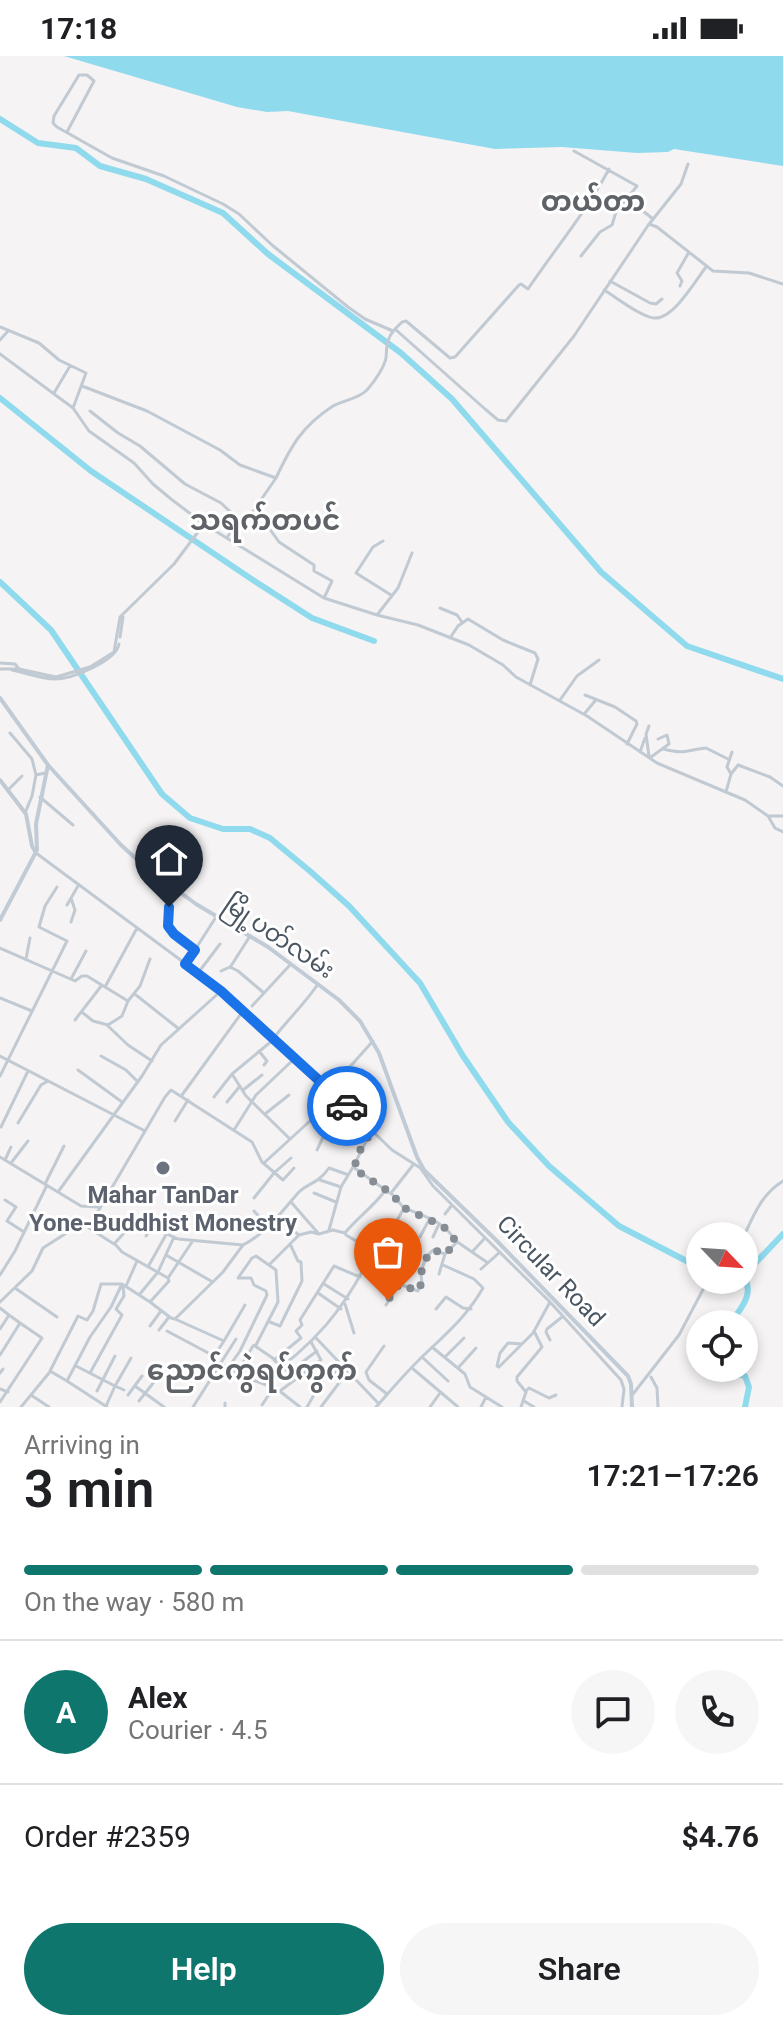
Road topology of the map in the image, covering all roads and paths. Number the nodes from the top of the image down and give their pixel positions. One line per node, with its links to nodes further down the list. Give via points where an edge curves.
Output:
1 (67, 132): 1 (street, via 94,81 87,75 79,75 54,116 53,123); 18 (street, via 112,158 231,209 348,307)
2 (574, 151): 4 (street)
3 (688, 164): 6 (street, via 681,184)
4 (609, 169): 5 (street, via 637,186); 18 (street, via 528,289 519,285 455,357 406,321)
5 (628, 199): 6 (street); 9 (street, via 612,225)
6 (653, 219): 7 (street)
7 (649, 224): 8 (street); 11 (street)
8 (689, 252): 10 (street); 13 (street, via 677,271)
9 (581, 256)
10 (706, 267): 12 (street); 14 (street, via 681,300 656,318)
11 (610, 281): 14 (street); 15 (street, via 650,303)
12 (783, 284)
13 (680, 286)
14 (604, 290): 18 (street, via 561,353 503,422)
15 (662, 299)
16 (0, 327): 17 (street)
17 (8, 331): 19 (street); 21 (street, via 39,343)
18 (393, 331): 26 (street, via 385,362 369,387 308,425 293,441)
19 (0, 340)
20 (0, 354): 23 (street)
21 (70, 366): 22 (street, via 86,373); 23 (street)
22 (82, 386): 24 (street); 26 (street, via 147,411 240,465)
23 (54, 393): 24 (street)
24 (73, 408): 28 (street, via 89,431)
25 (90, 411): 27 (street)
26 (276, 478): 27 (street, via 247,520)
27 (240, 521): 30 (street)
28 (204, 524): 30 (street); 44 (street, via 125,614 118,649)
29 (269, 528): 34 (street, via 279,542 332,581)
30 (228, 536): 34 (street)
31 (383, 541): 33 (street, via 356,573)
32 (412, 553): 33 (street)
33 (391, 595): 36 (street)
34 (324, 598): 36 (street)
35 (440, 608): 37 (street)
36 (377, 615): 38 (street)
37 (462, 622): 38 (street); 45 (street, via 468,619 537,655)
38 (450, 638): 45 (street)
39 (599, 660): 48 (street, via 577,676)
40 (0, 663): 43 (street)
41 (0, 669): 42 (street)
42 (10, 669): 43 (street); 44 (street, via 53,679)
43 (19, 669): 44 (street, via 56,677)
44 (77, 673)
45 (530, 685): 48 (street)
46 (585, 695): 49 (street)
47 (0, 698): 61 (main road, မြို့ပတ်လမ်း)
48 (560, 700): 50 (street)
49 (595, 701): 50 (street); 55 (street, via 636,721)
50 (585, 714): 55 (street)
51 (649, 726): 53 (street)
52 (10, 733): 64 (street, via 32,759)
53 (646, 734): 57 (street); 59 (street)
54 (658, 739): 56 (street, via 669,736)
55 (627, 744): 57 (street)
56 (663, 749): 59 (street); 60 (street, via 678,754 706,748)
57 (640, 752): 59 (street)
58 (732, 752): 60 (street)
59 (650, 757): 69 (street)
60 (728, 759): 63 (street)
61 (48, 765): 62 (main road); 79 (main road, မြို့ပတ်လမ်း, via 121,845)
62 (45, 773): 64 (street); 70 (main road)
63 (731, 774): 67 (street, via 738,765); 69 (street)
64 (36, 775): 71 (street)
65 (22, 776): 68 (street)
66 (0, 780): 68 (street)
67 (783, 786)
68 (9, 789): 71 (street)
69 (726, 792): 72 (street)
70 (40, 797): 74 (street); 76 (main road)
71 (25, 813): 76 (street)
72 (768, 816): 73 (street); 75 (street)
73 (783, 816)
74 (73, 825)
75 (783, 832)
76 (36, 853): 77 (street); 83 (main road)
77 (78, 886): 80 (street); 85 (street)
78 (57, 887): 97 (street, via 39,927 67,941)
79 (177, 890): 82 (main road, မြို့ပတ်လမ်း); 90 (street, via 168,926)
80 (71, 898): 81 (street); 84 (street)
81 (67, 905)
82 (216, 917): 86 (main road, မြို့ပတ်လမ်း); 90 (street)
83 (0, 920)
84 (71, 922)
85 (137, 928): 94 (street); 102 (street)
86 (250, 936): 95 (main road, မြို့ပတ်လမ်း); 96 (street)
87 (30, 938): 92 (street)
88 (220, 944): 99 (street)
89 (0, 948): 92 (street)
90 (195, 950): 94 (street)
91 (86, 951): 100 (street)
92 (26, 959): 97 (street)
93 (150, 959): 105 (street)
94 (185, 964): 99 (street)
95 (290, 965): 101 (main road, မြို့ပတ်လမ်း); 104 (street)
96 (230, 967): 98 (street); 104 (street)
97 (52, 970): 100 (street); 109 (street)
98 (221, 971)
99 (198, 973): 103 (street)
100 (71, 979): 102 (street, via 85,975)
101 (318, 984): 115 (street); 116 (main road, မြို့ပတ်လမ်း, via 353,1013)
102 (103, 986): 107 (street); 111 (street)
103 (221, 991): 110 (street); 114 (street)
104 (264, 993): 108 (street)
105 (136, 995): 107 (street); 114 (street)
106 (0, 998): 109 (street)
107 (128, 1001): 113 (street, via 122,1016)
108 (252, 1006)
109 (32, 1011): 121 (street)
110 (243, 1011): 115 (street); 133 (street)
111 (83, 1013): 112 (street); 113 (street)
112 (75, 1020)
113 (108, 1025): 122 (street)
114 (179, 1029): 122 (street)
115 (273, 1039): 117 (street); 120 (street)
116 (373, 1041): 132 (street); 164 (main road, မြို့ပတ်လမ်း)
117 (259, 1051): 123 (street, via 267,1061); 126 (street)
118 (0, 1056): 121 (street)
119 (101, 1056): 130 (street)
120 (294, 1059): 132 (street); 140 (street)
121 (8, 1060): 125 (street); 128 (street)
122 (152, 1061): 130 (street)
123 (264, 1065)
124 (78, 1070): 138 (street)
125 (28, 1071): 129 (street); 147 (street)
126 (232, 1074): 131 (street); 135 (street)
127 (262, 1075): 131 (street)
128 (0, 1076)
129 (48, 1081): 142 (street); 146 (street)
130 (138, 1082): 138 (street)
131 (242, 1088): 139 (street); 140 (street)
132 (329, 1089): 137 (street)
133 (182, 1095): 136 (street); 151 (street, via 168,1092)
134 (289, 1095): 141 (street)
135 (214, 1097)
136 (188, 1100): 145 (street); 149 (street)
137 (342, 1101): 143 (street); 156 (street, via 325,1124)
138 (122, 1102): 142 (street)
139 (227, 1102)
140 (252, 1102): 141 (street); 149 (street)
141 (265, 1114): 152 (street)
142 (114, 1115): 151 (street); 171 (street)
143 (357, 1116): 148 (street); 150 (street)
144 (311, 1120): 152 (street)
145 (175, 1121)
146 (18, 1123)
147 (1, 1127)
148 (340, 1129)
149 (234, 1130): 160 (street, via 255,1145)
150 (372, 1130): 161 (street); 162 (street)
151 (145, 1131): 179 (street)
152 (290, 1139): 160 (street)
153 (28, 1141): 159 (street)
154 (64, 1146): 169 (street)
155 (11, 1147): 159 (street)
156 (317, 1150)
157 (0, 1157): 159 (street)
158 (291, 1158): 165 (street)
159 (8, 1162): 169 (street)
160 (264, 1163): 165 (street)
161 (413, 1165): 164 (street); 172 (street)
162 (353, 1167): 166 (street); 172 (street)
163 (294, 1168): 165 (street, via 284,1180)
164 (422, 1170): 178 (street); 231 (main road, Circular Road)
165 (274, 1173): 174 (street)
166 (346, 1174): 167 (street, via 329,1168); 170 (street)
167 (320, 1180): 170 (street); 176 (street)
168 (783, 1181): 185 (street, via 759,1204)
169 (46, 1185): 171 (street); 191 (street)
170 (341, 1187): 177 (street)
171 (58, 1192): 179 (street, via 81,1206)
172 (389, 1192): 180 (street); 194 (street)
173 (314, 1193): 177 (street)
174 (254, 1198)
175 (5, 1200): 191 (street, via 16,1207 7,1221)
176 (291, 1202): 184 (street); 193 (street)
177 (336, 1202): 190 (street)
178 (452, 1205): 182 (street); 200 (street)
179 (100, 1207): 187 (street)
180 (404, 1208): 183 (street); 206 (street, via 381,1249)
181 (254, 1211): 188 (street)
182 (445, 1214)
183 (430, 1218): 186 (street); 198 (street)
184 (278, 1219): 188 (street); 195 (street)
185 (751, 1222)
186 (439, 1224): 199 (street); 201 (street)
187 (87, 1226): 203 (street); 226 (street, via 79,1225 43,1248 32,1271)
188 (269, 1227): 205 (street)
189 (151, 1228): 192 (street); 196 (street); 203 (street, via 134,1221)
190 (329, 1231): 193 (street); 194 (street)
191 (24, 1232): 220 (street)
192 (167, 1233): 197 (street); 216 (street)
193 (319, 1234): 195 (street)
194 (344, 1234): 206 (street)
195 (299, 1235): 204 (street)
196 (146, 1236)
197 (175, 1237): 202 (street); 210 (street)
198 (420, 1237)
199 (433, 1237)
200 (485, 1238): 207 (street); 208 (street)
201 (456, 1241): 207 (street); 209 (street)
202 (192, 1242): 205 (street); 212 (street)
203 (115, 1244): 211 (street)
204 (290, 1244): 214 (street); 246 (street, via 301,1262 302,1281 280,1327)
205 (243, 1245): 223 (street)
206 (373, 1251): 221 (street)
207 (472, 1252): 213 (street)
208 (500, 1252): 213 (street); 231 (street)
209 (445, 1254): 215 (street); 235 (street, via 431,1251 419,1290 399,1284)
210 (166, 1255): 212 (street); 218 (street)
211 (137, 1261): 216 (street); 225 (street)
212 (179, 1262): 222 (street); 223 (street)
213 (488, 1263): 217 (street)
214 (269, 1265): 246 (street, via 277,1274 278,1301); 261 (street, via 255,1256 238,1278 251,1278 267,1292)
215 (443, 1265): 219 (street); 239 (street, via 483,1287)
216 (149, 1267): 218 (street)
217 (481, 1269)
218 (158, 1272): 222 (street); 229 (street)
219 (439, 1274)
220 (0, 1275)
221 (360, 1277): 224 (street, via 335,1266); 230 (street)
222 (168, 1278): 233 (street)
223 (212, 1282): 245 (street)
224 (324, 1283): 227 (street); 230 (street)
225 (124, 1286): 229 (street); 277 (street); 282 (street, via 101,1284 93,1311 87,1320 78,1316); 284 (street, via 116,1309 122,1315)
226 (15, 1288): 232 (street); 242 (street)
227 (317, 1293): 236 (street); 274 (street, via 296,1331 301,1338)
228 (701, 1294): 287 (street)
229 (139, 1295): 233 (street)
230 (348, 1299): 236 (street)
231 (551, 1300): 244 (street); 252 (street); 305 (main road, Circular Road, via 628,1376)
232 (0, 1302)
233 (150, 1302): 240 (street)
234 (245, 1305): 254 (street)
235 (386, 1305)
236 (343, 1306): 253 (street); 255 (street)
237 (0, 1308): 241 (street)
238 (436, 1309): 239 (street, via 446,1297)
239 (471, 1309): 265 (street)
240 (161, 1311): 243 (street); 248 (street)
241 (9, 1315): 247 (street); 249 (street)
242 (57, 1317)
243 (169, 1317): 245 (street); 250 (street)
244 (562, 1317): 258 (street, via 547,1329); 330 (street, via 621,1380)
245 (175, 1319): 259 (street)
246 (269, 1321): 263 (street)
247 (20, 1323): 268 (street); 300 (street, via 42,1338)
248 (150, 1326)
249 (0, 1329)
250 (159, 1330)
251 (167, 1331): 270 (street)
252 (534, 1331): 262 (street); 299 (street, via 542,1347 516,1379)
253 (354, 1333)
254 (228, 1335): 257 (street); 259 (street)
255 (316, 1338): 260 (street); 276 (street)
256 (464, 1338): 272 (street)
257 (236, 1339): 261 (street); 275 (street)
258 (550, 1340)
259 (224, 1341): 270 (street)
260 (311, 1342): 267 (street); 278 (street)
261 (243, 1343): 279 (street)
262 (523, 1344): 262 (street, via 499,1367 498,1367 508,1343)
263 (255, 1346): 274 (street); 285 (street)
264 (384, 1346): 304 (street, via 366,1372)
265 (432, 1347): 271 (street); 272 (street)
266 (476, 1348): 281 (street)
267 (317, 1351): 278 (street, via 290,1372); 301 (street, via 320,1361)
268 (0, 1355)
269 (115, 1356): 288 (street)
270 (214, 1356): 275 (street)
271 (422, 1357): 280 (street); 290 (street)
272 (445, 1357): 281 (street)
273 (131, 1358): 293 (street)
274 (274, 1359): 278 (street)
275 (221, 1364): 279 (street); 313 (street)
276 (341, 1364): 283 (street); 322 (street, via 332,1376 326,1374)
277 (76, 1366): 284 (street); 289 (street)
278 (281, 1366): 292 (street)
279 (228, 1368): 285 (street)
280 (412, 1368): 303 (street); 304 (street)
281 (458, 1368): 309 (street, via 470,1387)
282 (50, 1371): 289 (street); 306 (street)
283 (348, 1371): 316 (street); 323 (street)
284 (90, 1373): 288 (street)
285 (237, 1373): 292 (street)
286 (142, 1376): 294 (street)
287 (650, 1376): 305 (street); 332 (street)
288 (103, 1379): 293 (street); 298 (street)
289 (67, 1381): 315 (street)
290 (448, 1381)
291 (154, 1382): 302 (street)
292 (260, 1382): 295 (street)
293 (115, 1386): 297 (street); 315 (street)
294 (135, 1386): 302 (street); 307 (street)
295 (274, 1387): 301 (street); 314 (street)
296 (0, 1389): 300 (street)
297 (124, 1390)
298 (97, 1391)
299 (526, 1391): 308 (street); 311 (street)
300 (8, 1392): 312 (street)
301 (280, 1392): 321 (street)
302 (145, 1393): 310 (street); 319 (street)
303 (440, 1393): 324 (street); 325 (street)
304 (388, 1394): 316 (street)
305 (633, 1394): 331 (main road)
306 (31, 1395): 317 (street); 318 (street)
307 (128, 1395)
308 (556, 1395)
309 (486, 1397): 326 (street); 327 (street)
310 (139, 1401)
311 (524, 1401): 328 (street); 329 (street)
312 (0, 1402)
313 (195, 1405): 320 (street)
314 (262, 1405)
315 (106, 1406)
316 (377, 1406)
317 (21, 1407)
318 (49, 1407)
319 (164, 1407)
320 (204, 1407)
321 (300, 1407)
322 (307, 1407)
323 (321, 1407)
324 (430, 1407)
325 (458, 1407)
326 (481, 1407)
327 (502, 1407)
328 (521, 1407)
329 (534, 1407)
330 (622, 1407)
331 (632, 1407)
332 (658, 1407)

